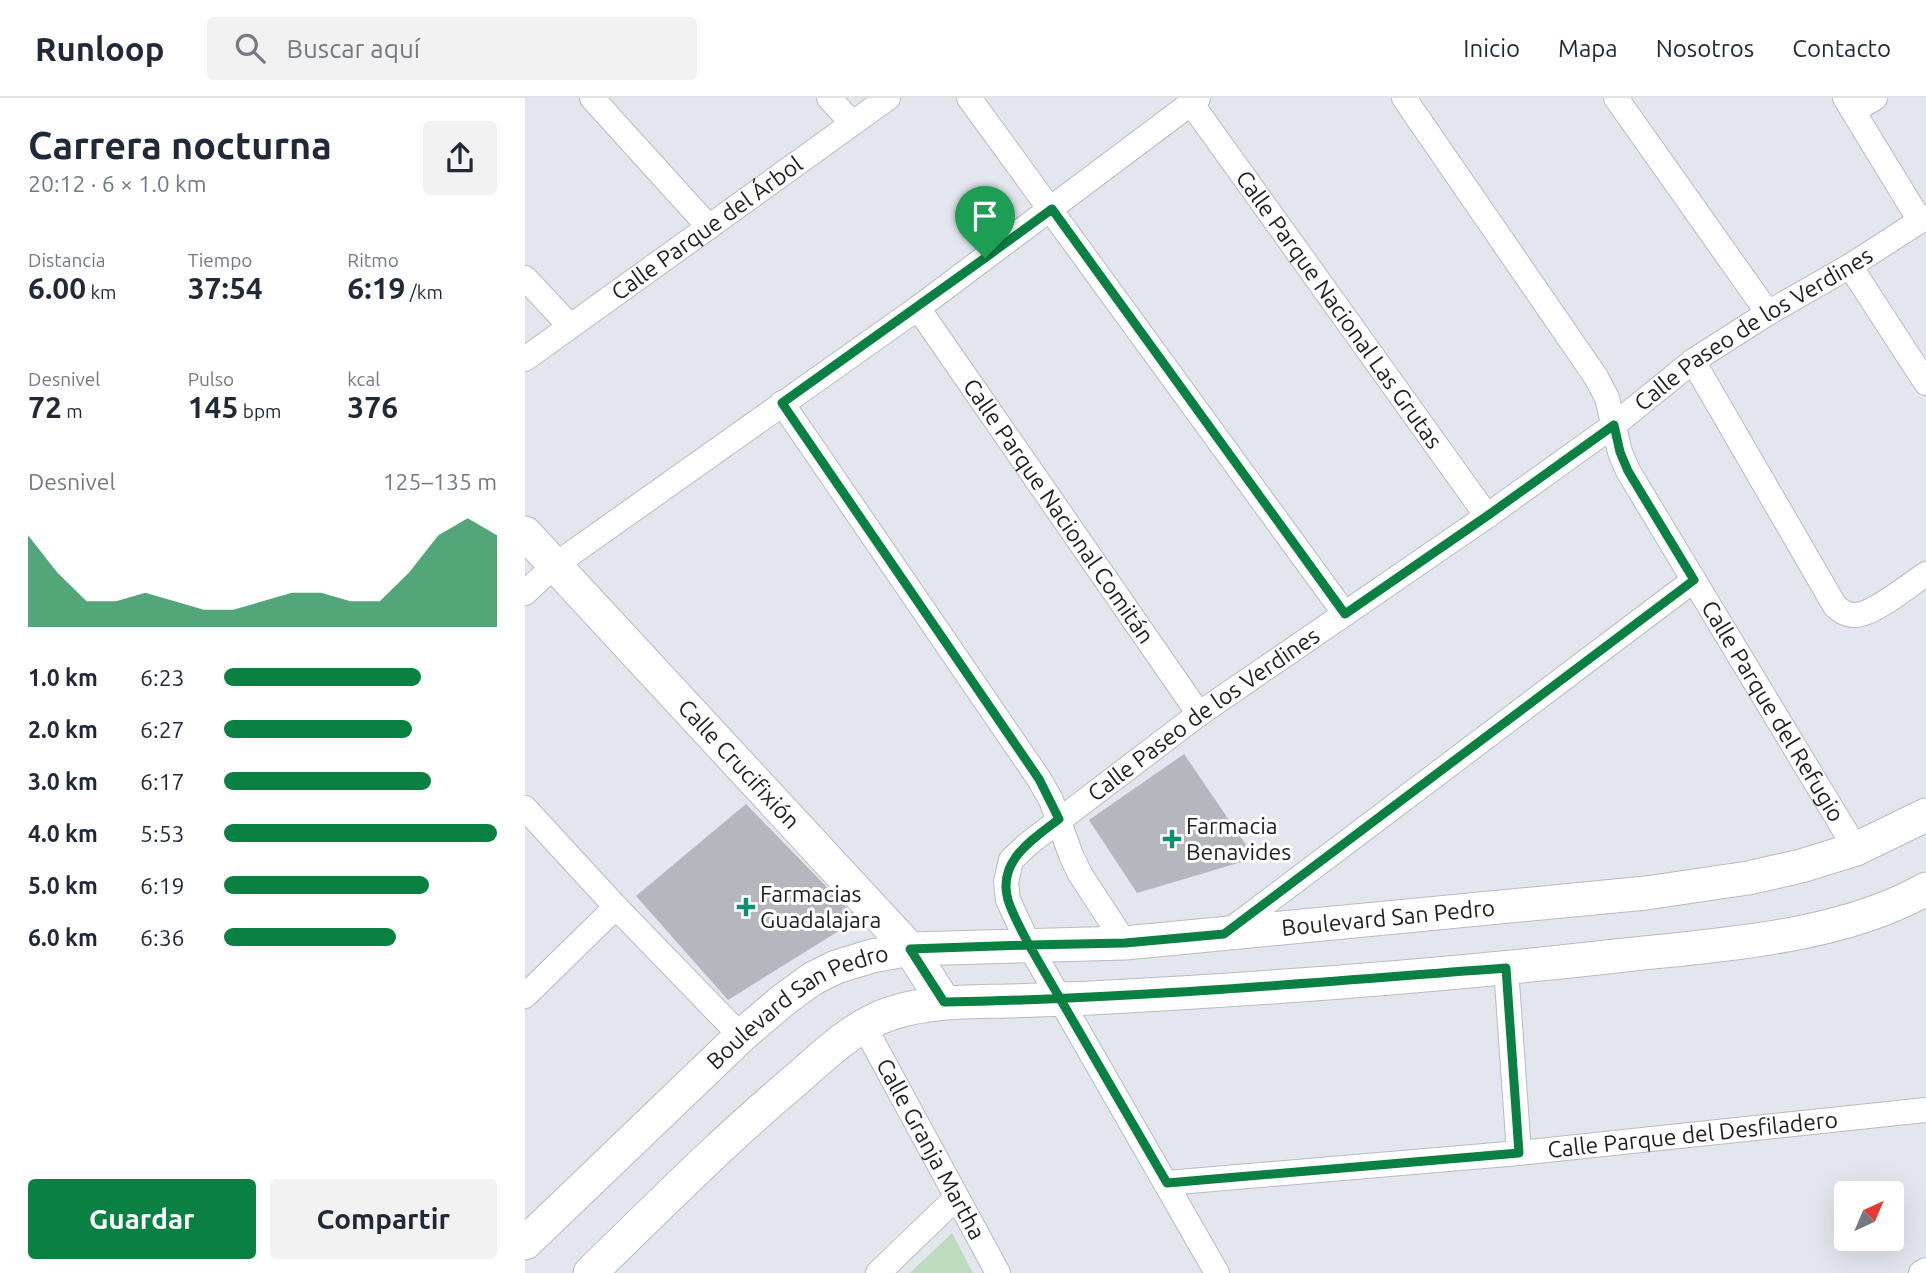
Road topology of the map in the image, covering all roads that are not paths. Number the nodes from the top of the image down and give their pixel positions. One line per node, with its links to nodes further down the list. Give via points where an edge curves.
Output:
1 (592, 98): 13 (street)
2 (829, 98): 10 (street)
3 (888, 98): 10 (street, Calle Parque del Árbol)
4 (969, 98): 11 (street)
5 (1404, 98): 23 (street, Calle Parque del Refugio, via 1596,377)
6 (1616, 98): 17 (street)
7 (1875, 98): 9 (street)
8 (1195, 101): 11 (street); 24 (street, Calle Parque Nacional Las Grutas)
9 (1849, 105): 12 (street)
10 (852, 123): 13 (street, Calle Parque del Árbol)
11 (1052, 209): 16 (street); 30 (street)
12 (1923, 219): 14 (street, Calle Paseo de los Verdines)
13 (709, 227): 18 (street, Calle Parque del Árbol)
14 (1850, 266): 17 (street, Calle Paseo de los Verdines); 21 (street)
15 (525, 278): 18 (street)
16 (918, 308): 22 (street); 31 (street, Calle Parque Nacional Comitán)
17 (1768, 313): 20 (street, Calle Paseo de los Verdines)
18 (570, 326): 19 (street, Calle Parque del Árbol)
19 (525, 359)
20 (1693, 361): 23 (street, Calle Paseo de los Verdines); 27 (street, via 1827,594 1845,613 1869,611)
21 (1926, 383)
22 (782, 403): 26 (street); 34 (street, via 1039,779)
23 (1614, 425): 24 (street, Calle Paseo de los Verdines); 28 (street, Calle Parque del Refugio, via 1628,471)
24 (1487, 516): 30 (street, Calle Paseo de los Verdines)
25 (525, 533): 26 (street, Calle Crucifixión)
26 (555, 565): 29 (street); 41 (street, Calle Crucifixión)
27 (1926, 574)
28 (1694, 580): 35 (street, Calle Parque del Refugio); 38 (street)
29 (525, 593)
30 (1345, 614): 31 (street, Calle Paseo de los Verdines)
31 (1199, 714): 34 (street, Calle Paseo de los Verdines)
32 (525, 808): 37 (street)
33 (1926, 815): 35 (street, Boulevard San Pedro)
34 (1059, 819): 39 (street, via 1080,874); 40 (street, Calle Paseo de los Verdines, via 1011,860 1008,900)
35 (1856, 849): 38 (street, Boulevard San Pedro, via 1748,878 1646,893)
36 (1923, 898): 42 (street, via 1821,927 1745,942)
37 (616, 907): 43 (street); 47 (street)
38 (1224, 934): 39 (street, Boulevard San Pedro)
39 (1125, 943): 40 (street, Boulevard San Pedro)
40 (1029, 945): 41 (street, Boulevard San Pedro); 44 (street)
41 (910, 949): 45 (street, Calle Crucifixión); 47 (street, Boulevard San Pedro, via 824,973)
42 (1506, 968): 44 (street, Boulevard San Pedro); 49 (street)
43 (525, 996)
44 (1062, 1000): 45 (street, Boulevard San Pedro); 50 (street)
45 (944, 1002): 46 (street, Boulevard San Pedro, via 891,1013)
46 (864, 1026): 51 (street, Calle Granja Martha); 54 (street, Boulevard San Pedro, via 741,1126)
47 (741, 1036): 52 (street, Boulevard San Pedro)
48 (1926, 1110): 49 (street, Calle Parque del Desfiladero)
49 (1519, 1153): 50 (street, Calle Parque del Desfiladero)
50 (1167, 1183): 57 (street)
51 (956, 1198): 55 (street); 56 (street, Calle Granja Martha)
52 (525, 1243)
53 (1926, 1270): 58 (street)
54 (590, 1273)
55 (878, 1273)
56 (999, 1273)
57 (1217, 1273)
58 (1921, 1273)

